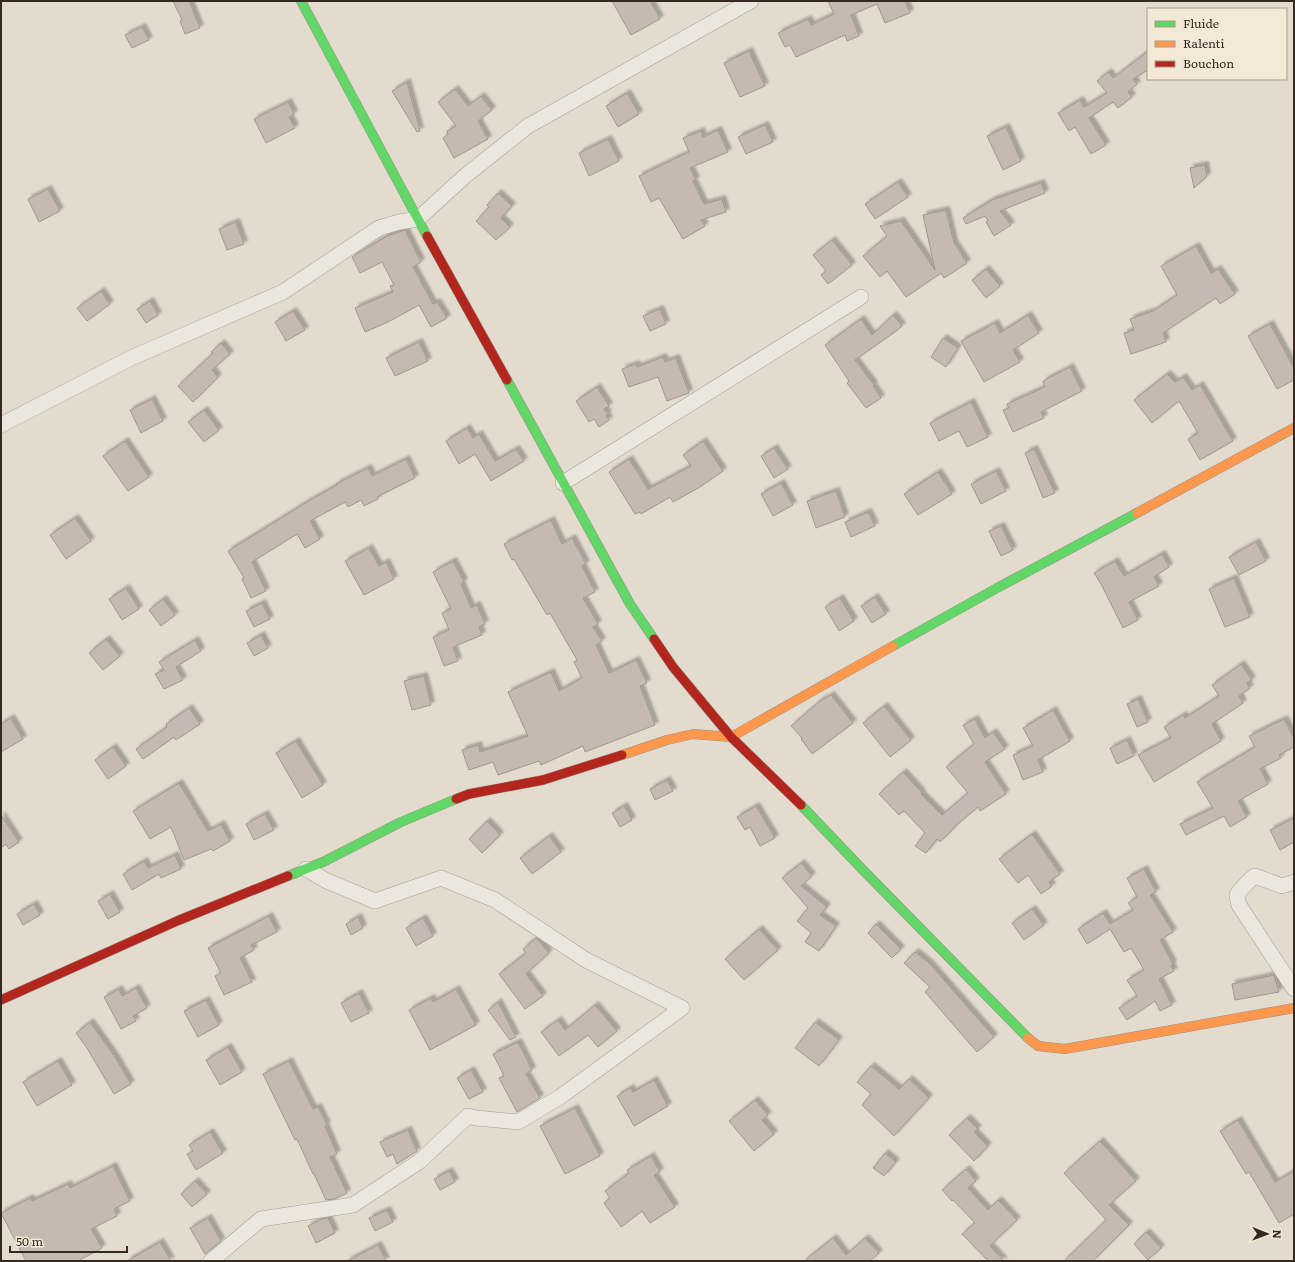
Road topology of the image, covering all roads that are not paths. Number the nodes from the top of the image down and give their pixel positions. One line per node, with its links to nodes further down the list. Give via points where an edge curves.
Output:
1 (301, 1): 3 (street)
2 (751, 1): 3 (street, via 528,126 465,176)
3 (418, 219): 5 (street, via 379,228 284,292 131,358); 7 (street)
4 (861, 297): 7 (street)
5 (1, 425)
6 (1294, 428): 8 (street, via 997,588)
7 (563, 483): 8 (street, via 630,604 673,667)
8 (731, 737): 9 (street, via 693,734 543,780 469,794 401,822); 13 (street, via 788,791 860,868 1021,1032 1038,1046 1065,1049)
9 (306, 869): 12 (street, via 177,921); 14 (street, via 327,881 375,900 441,878 496,900 586,960 682,1008 560,1097 518,1122 468,1116 420,1161 353,1205 261,1219)
10 (1294, 882): 11 (street, via 1282,886 1255,876 1237,894 1239,905)
11 (1294, 989)
12 (1, 1000)
13 (1294, 1008)
14 (211, 1261)

